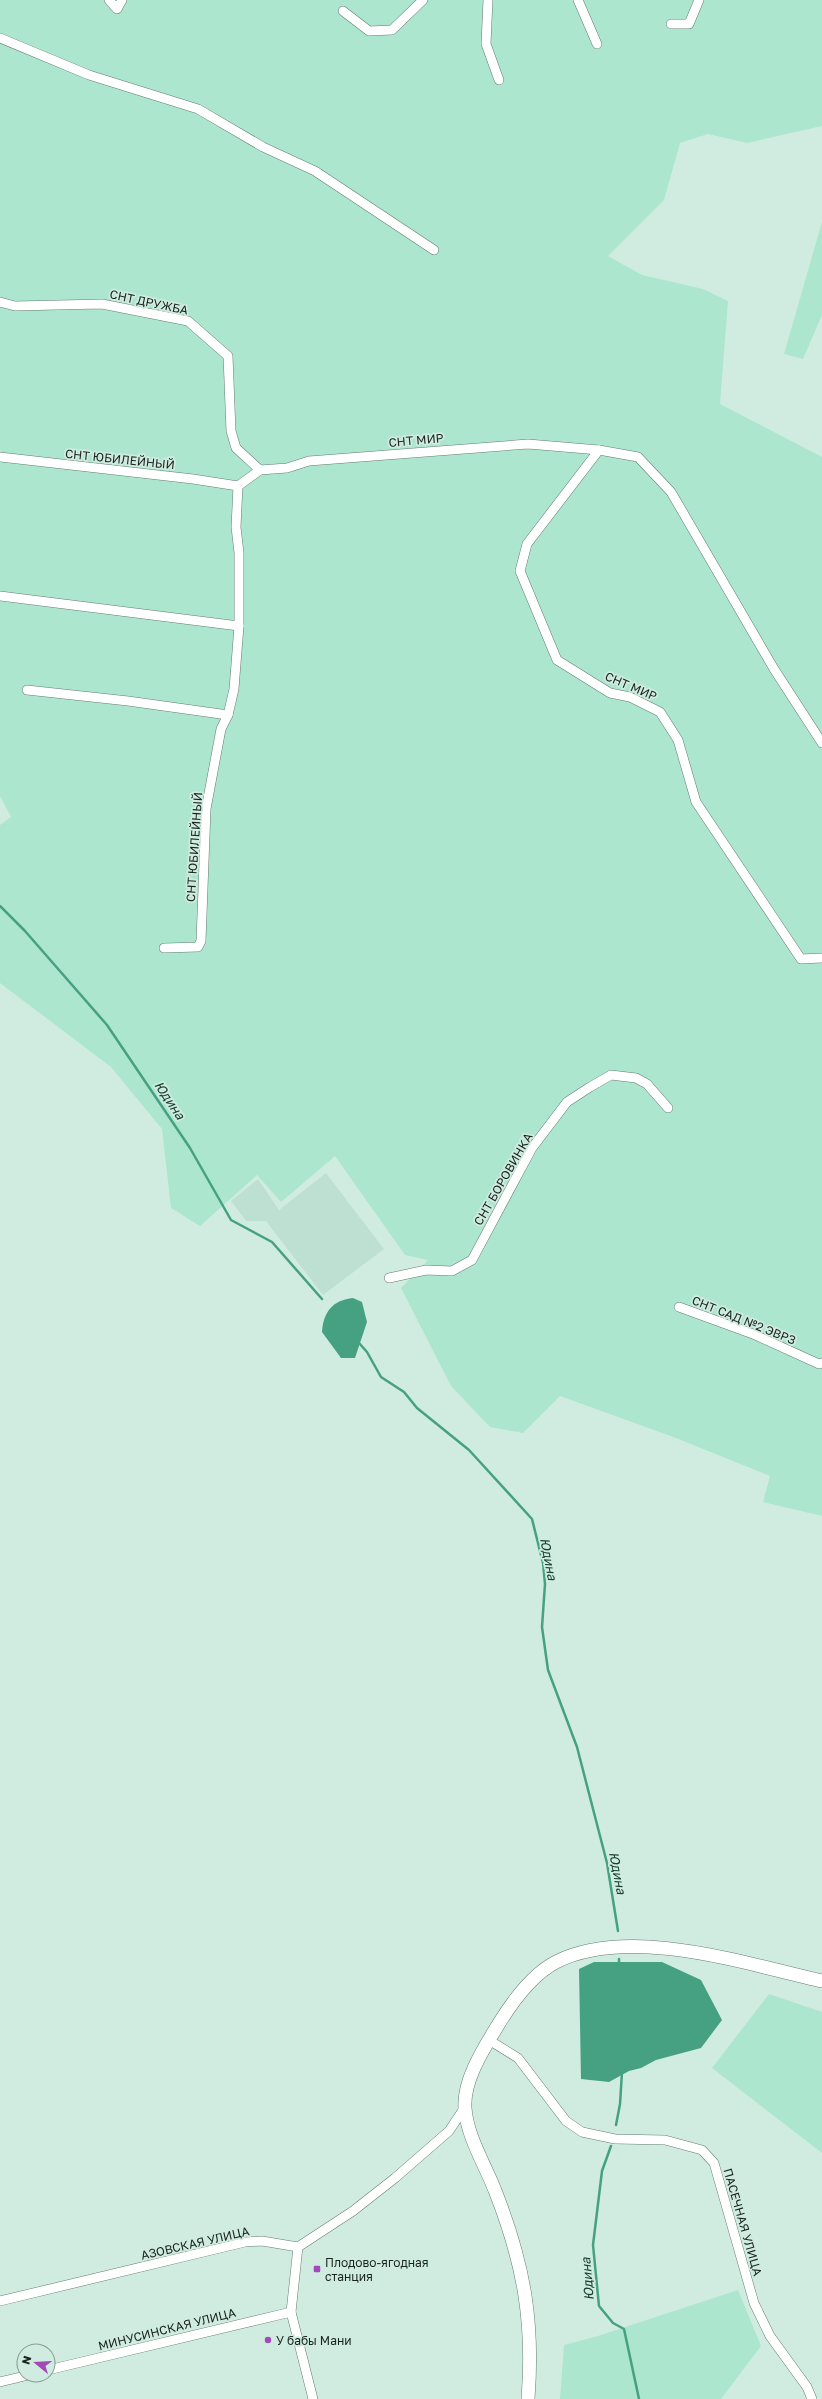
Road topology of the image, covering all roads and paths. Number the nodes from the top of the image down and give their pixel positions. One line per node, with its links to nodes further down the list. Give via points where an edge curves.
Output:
1 (109, 0): 2 (street, via 117,9)
2 (122, 0)
3 (423, 0): 7 (street, via 392,30 369,31)
4 (488, 0): 11 (street, via 486,44)
5 (578, 0): 10 (street)
6 (699, 0): 8 (street, via 689,24)
7 (343, 11)
8 (671, 24)
9 (0, 38): 12 (street, via 89,75 198,109 263,147 314,171)
10 (597, 44)
11 (499, 80)
12 (434, 250)
13 (0, 302): 16 (street, СНТ ДРУЖБА, via 15,306 102,304 188,321 228,356 233,437 236,448)
14 (599, 450): 16 (street, СНТ МИР, via 528,444 309,461 287,468); 22 (street, СНТ МИР, via 638,457 671,492 774,669); 24 (street, СНТ МИР, via 527,544 520,572 557,660 610,693 630,697 660,712 678,740 696,802 801,959)
15 (0, 457): 17 (street, СНТ ЮБИЛЕЙНЫЙ, via 193,478)
16 (260, 470): 17 (street)
17 (238, 486): 19 (street, СНТ ЮБИЛЕЙНЫЙ, via 236,527)
18 (0, 596): 19 (street)
19 (240, 626): 21 (street, СНТ ЮБИЛЕЙНЫЙ, via 234,689)
20 (27, 690): 21 (street)
21 (228, 715): 23 (street, СНТ ЮБИЛЕЙНЫЙ, via 221,729 206,808 201,941 198,947)
22 (822, 743)
23 (164, 948)
24 (822, 958)
25 (668, 1108): 26 (street, СНТ БОРОВИНКА, via 647,1084 636,1078 611,1075 590,1087 568,1102 532,1148 472,1260 452,1271 426,1270)
26 (389, 1278)
27 (679, 1307): 28 (street, СНТ САД №2 ЭВРЗ, via 754,1334 819,1364)
28 (822, 1363)
29 (822, 1981): 30 (main road, via 662,1948 619,1946 585,1952 555,1962 534,1979 509,2007)
30 (489, 2040): 31 (main road, via 469,2081); 40 (street, ПАСЕЧНАЯ УЛИЦА, via 518,2058 566,2121 582,2132 615,2138 666,2140 702,2150 714,2163 754,2303 770,2336 807,2387)
31 (465, 2107): 32 (street, via 449,2130 395,2178 353,2211); 39 (main road, via 468,2126 497,2194 521,2267 527,2298 530,2339)
32 (298, 2247): 33 (street, АЗОВСКАЯ УЛИЦА, via 262,2241 245,2242); 34 (street)
33 (0, 2301)
34 (291, 2312): 35 (street, МИНУСИНСКАЯ УЛИЦА); 38 (street)
35 (56, 2368)
36 (16, 2378): 37 (street)
37 (0, 2382)
38 (313, 2399)
39 (528, 2399)
40 (812, 2399)

